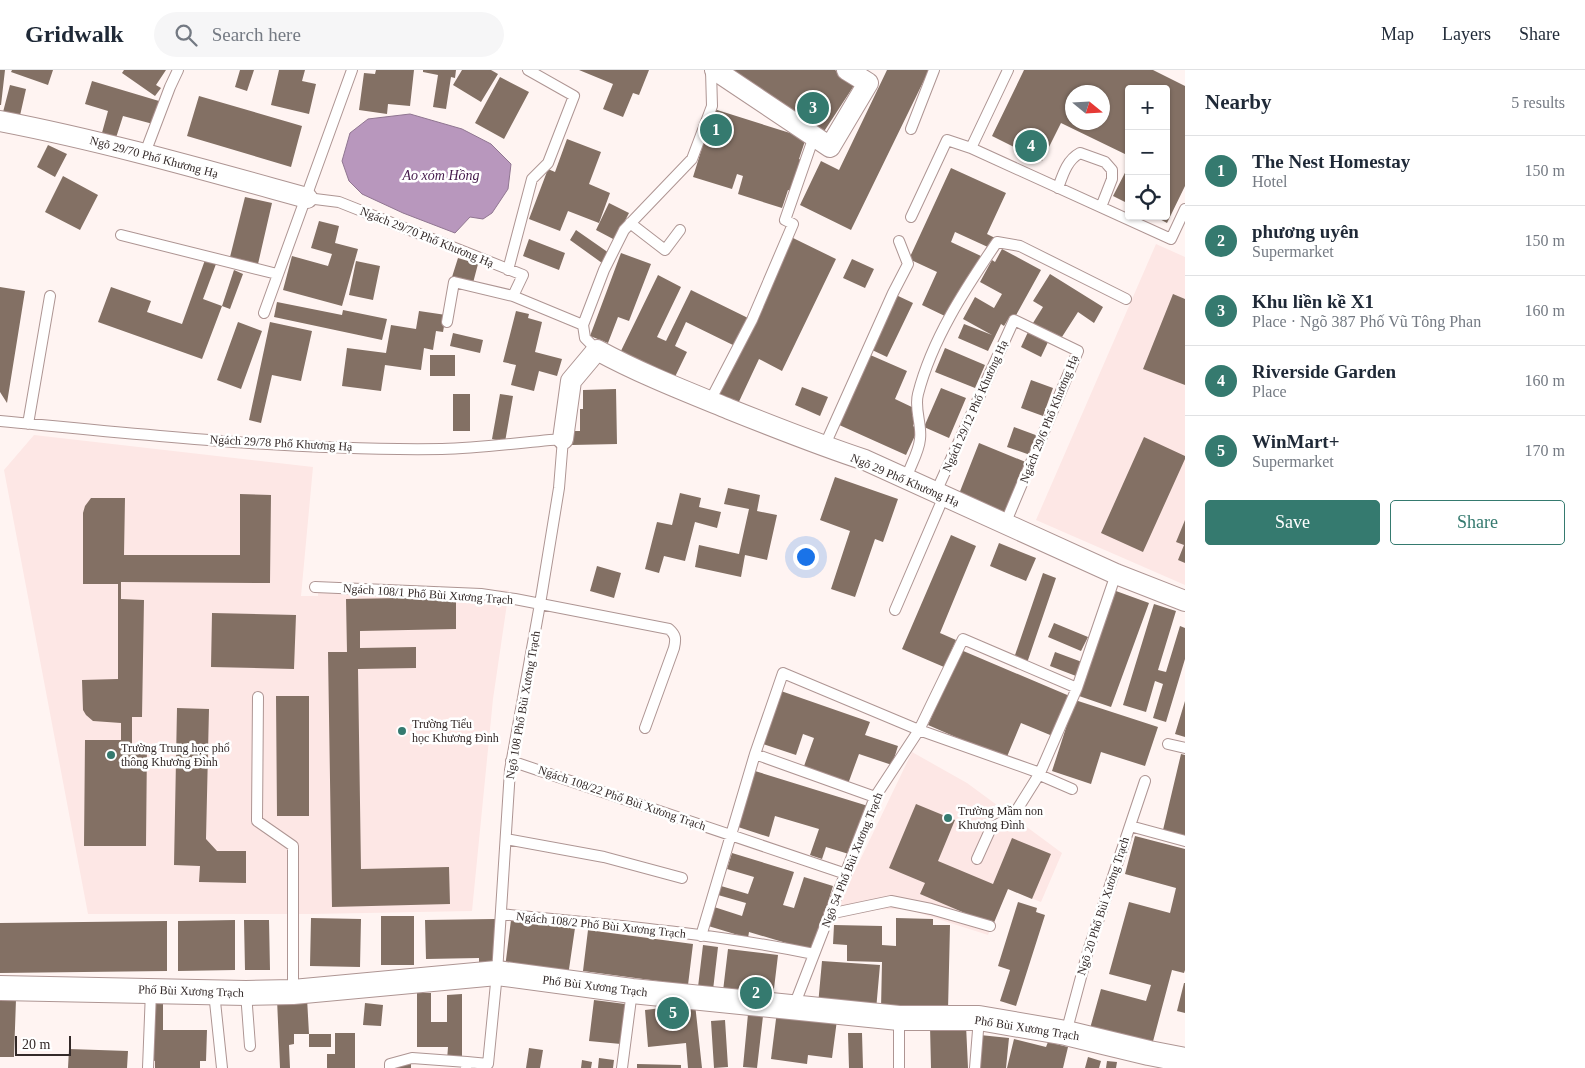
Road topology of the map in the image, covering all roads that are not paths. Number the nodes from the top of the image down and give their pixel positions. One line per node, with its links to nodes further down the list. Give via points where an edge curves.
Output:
1 (178, 70): 12 (lane)
2 (352, 70): 14 (lane)
3 (528, 70): 22 (lane, via 574,96 548,163 532,179)
4 (713, 70): 5 (street, via 830,146 868,84); 18 (lane, via 712,106 692,159)
5 (847, 70)
6 (934, 70): 9 (lane)
7 (1008, 70): 11 (lane)
8 (0, 121): 12 (street, Ngõ 29/70 Phố Khương Hạ, via 60,132)
9 (911, 129)
10 (811, 145): 32 (lane, via 786,220 793,224 752,320)
11 (971, 148): 13 (lane); 17 (lane, via 946,140)
12 (145, 154): 14 (street, Ngõ 29/70 Phố Khương Hạ)
13 (1058, 188): 15 (lane); 15 (lane, via 1074,156 1080,153 1105,162 1112,170 1112,179)
14 (306, 198): 22 (lane, Ngách 29/70 Phố Khương Hạ, via 339,202); 23 (lane)
15 (1101, 207): 16 (lane, via 1171,238)
16 (1185, 209)
17 (911, 218)
18 (630, 224): 19 (lane, via 665,250); 30 (lane, via 604,270)
19 (680, 230)
20 (121, 235): 23 (lane)
21 (899, 241): 36 (lane, via 908,264)
22 (508, 270): 25 (lane, Ngách 29/70 Phố Khương Hạ, via 523,275)
23 (277, 274): 27 (lane)
24 (50, 296): 34 (lane)
25 (513, 296): 29 (lane, via 454,282); 30 (lane)
26 (1126, 298): 37 (lane, via 1020,246 997,242 960,298 928,360 917,396 920,440)
27 (264, 312)
28 (1014, 320): 38 (lane, Ngách 29/12 Phố Khương Hạ); 39 (lane, Ngách 29/6 Phố Khương Hạ, via 1078,351)
29 (447, 322)
30 (583, 325): 31 (lane, Ngõ 29 Phố Khương Hạ, via 585,338)
31 (597, 350): 32 (street, Ngõ 29 Phố Khương Hạ, via 625,366); 35 (street, via 571,381)
32 (710, 401): 36 (street, Ngõ 29 Phố Khương Hạ)
33 (0, 421): 34 (lane, Ngách 29/78 Phố Khương Hạ)
34 (28, 424): 35 (lane, Ngách 29/78 Phố Khương Hạ, via 324,447 443,449)
35 (562, 439): 43 (lane, Ngõ 108 Phố Bùi Xương Trạch, via 559,488)
36 (824, 447): 37 (street, Ngõ 29 Phố Khương Hạ, via 865,460)
37 (906, 479): 38 (street, Ngõ 29 Phố Khương Hạ)
38 (940, 494): 39 (street, Ngõ 29 Phố Khương Hạ); 44 (lane, Ngách 29/12 Phố Khương Hạ)
39 (1005, 524): 40 (street, Ngõ 29 Phố Khương Hạ)
40 (1116, 574): 42 (street, Ngõ 29 Phố Khương Hạ); 45 (lane)
41 (315, 587): 43 (lane, Ngách 108/1 Phố Bùi Xương Trạch, via 482,594)
42 (1185, 601)
43 (540, 604): 47 (lane, Ngách 108/1 Phố Bùi Xương Trạch, via 669,629 674,633 674,648); 52 (lane, Ngõ 108 Phố Bùi Xương Trạch)
44 (895, 610)
45 (1077, 688): 48 (lane, Ngõ 54 Phố Bùi Xương Trạch, via 963,640); 53 (lane)
46 (258, 697): 74 (lane, via 256,821 293,846)
47 (645, 728)
48 (919, 730): 51 (lane, via 783,673); 53 (lane); 56 (lane, Ngõ 54 Phố Bùi Xương Trạch)
49 (1168, 744): 50 (lane)
50 (1185, 748)
51 (755, 754): 56 (lane); 58 (lane)
52 (512, 761): 58 (lane, Ngách 108/22 Phố Bùi Xương Trạch); 59 (lane, Ngõ 108 Phố Bùi Xương Trạch)
53 (1040, 773): 55 (lane); 61 (lane, via 1013,816 991,828)
54 (1145, 781): 57 (lane, Ngõ 20 Phố Bùi Xương Trạch)
55 (1072, 789)
56 (875, 797): 62 (lane, Ngõ 54 Phố Bùi Xương Trạch)
57 (1130, 826): 60 (lane); 79 (lane, Ngõ 20 Phố Bùi Xương Trạch, via 1079,980)
58 (732, 835): 62 (lane, Ngách 108/22 Phố Bùi Xương Trạch); 67 (lane)
59 (506, 839): 63 (lane, via 604,857); 64 (lane, Ngõ 108 Phố Bùi Xương Trạch)
60 (1185, 841)
61 (976, 858)
62 (846, 874): 65 (lane, Ngõ 54 Phố Bùi Xương Trạch)
63 (682, 878)
64 (501, 914): 67 (lane, Ngách 108/2 Phố Bùi Xương Trạch); 69 (lane, Ngõ 108 Phố Bùi Xương Trạch)
65 (829, 914): 66 (lane, via 891,901); 68 (lane, Ngõ 54 Phố Bùi Xương Trạch)
66 (990, 926)
67 (701, 936): 68 (lane, Ngách 108/2 Phố Bùi Xương Trạch)
68 (814, 954): 76 (lane, Ngõ 54 Phố Bùi Xương Trạch)
69 (497, 974): 73 (street, Phố Bùi Xương Trạch); 74 (street, Phố Bùi Xương Trạch); 83 (lane, Ngõ 108 Phố Bùi Xương Trạch, via 488,1064)
70 (0, 988): 71 (street, Phố Bùi Xương Trạch)
71 (151, 990): 72 (street, Phố Bùi Xương Trạch); 84 (lane)
72 (214, 991): 75 (street, Phố Bùi Xương Trạch); 85 (lane)
73 (632, 991): 76 (street, Phố Bùi Xương Trạch); 87 (lane)
74 (293, 992): 75 (street, Phố Bùi Xương Trạch)
75 (246, 993): 80 (lane)
76 (794, 1006): 77 (street, Phố Bùi Xương Trạch)
77 (899, 1018): 78 (street, Phố Bùi Xương Trạch); 88 (lane)
78 (979, 1018): 79 (street, Phố Bùi Xương Trạch); 89 (lane)
79 (1066, 1033): 82 (street, Phố Bùi Xương Trạch)
80 (250, 1046)
81 (1185, 1060): 82 (street, Phố Bùi Xương Trạch)
82 (1147, 1061)
83 (466, 1065): 86 (lane, via 412,1058 390,1064)
84 (148, 1068)
85 (222, 1068)
86 (390, 1068)
87 (622, 1068)
88 (899, 1068)
89 (975, 1068)

